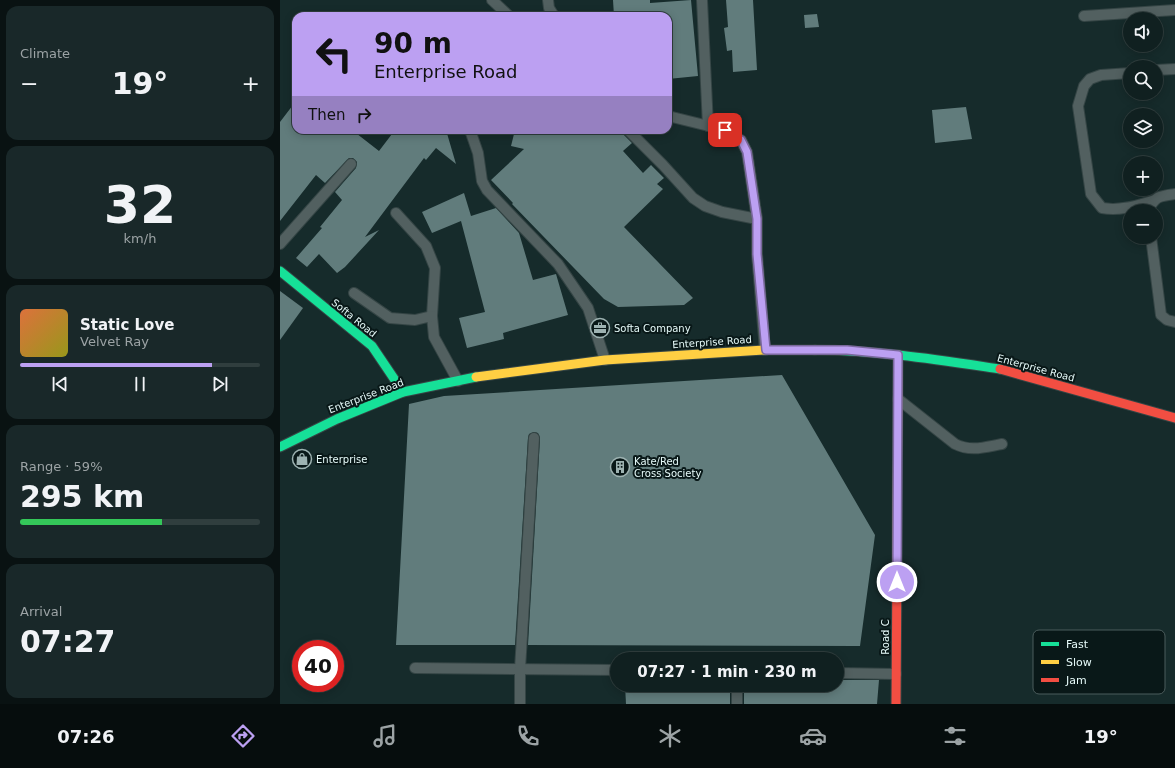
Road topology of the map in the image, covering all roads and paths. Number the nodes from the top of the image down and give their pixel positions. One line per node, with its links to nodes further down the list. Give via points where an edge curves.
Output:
1 (492, 0): 5 (lane)
2 (548, 0): 6 (lane)
3 (702, 0): 12 (lane)
4 (1175, 10): 7 (lane)
5 (505, 12)
6 (552, 12)
7 (1084, 16)
8 (1175, 69): 9 (lane)
9 (1163, 70)
10 (1123, 74): 18 (lane, via 1090,79 1084,86 1078,106 1092,194 1102,208)
11 (672, 117): 12 (lane)
12 (708, 126): 20 (lane, via 725,130 741,140 747,152)
13 (471, 134): 29 (lane, via 478,153 482,181 487,190 558,264 588,308)
14 (632, 134): 20 (lane, via 693,198 710,208)
15 (352, 164): 21 (lane)
16 (1175, 194): 17 (lane, via 1162,195)
17 (1152, 204)
18 (1123, 209)
19 (396, 213): 25 (lane, via 426,246 435,268)
20 (757, 219): 27 (lane, via 757,254)
21 (280, 244)
22 (1152, 244): 26 (lane, via 1161,315)
23 (280, 271): 31 (main road, Softa Road, via 372,346)
24 (354, 293): 25 (lane, via 390,318 415,320)
25 (432, 316): 30 (lane, via 434,337)
26 (1175, 322)
27 (766, 350): 28 (main road, Enterprise Road, via 847,350); 29 (main road, Enterprise Road)
28 (898, 355): 32 (main road, Road C); 33 (main road, Enterprise Road, via 1004,369)
29 (604, 360): 30 (main road, Enterprise Road, via 489,374)
30 (458, 381): 31 (main road, Enterprise Road)
31 (403, 392): 36 (main road, Enterprise Road, via 337,419)
32 (898, 399): 35 (lane, via 962,448); 41 (main road, Road C)
33 (1175, 418)
34 (534, 438): 38 (lane)
35 (1002, 444)
36 (280, 447)
37 (415, 668): 38 (lane)
38 (520, 669): 39 (lane); 43 (lane)
39 (610, 670)
40 (844, 673): 41 (lane)
41 (896, 674): 45 (main road, Road C)
42 (737, 692): 44 (lane)
43 (520, 704)
44 (737, 704)
45 (896, 704)

